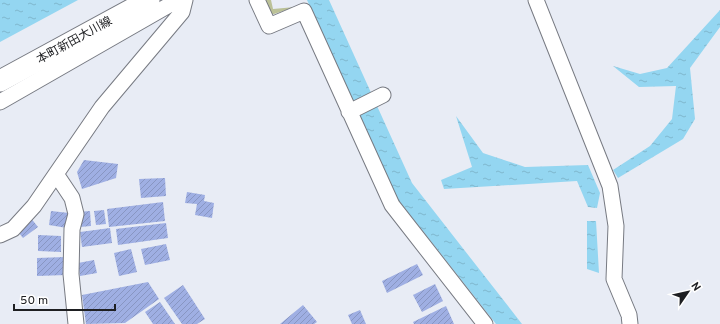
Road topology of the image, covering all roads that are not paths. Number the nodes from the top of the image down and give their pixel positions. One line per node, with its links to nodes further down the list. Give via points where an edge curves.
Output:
1 (149, 0): 6 (main road, 本町新田大川線)
2 (178, 0): 8 (street)
3 (184, 0): 10 (street, via 182,12 102,107)
4 (257, 0): 9 (street, via 269,26 304,11)
5 (536, 0): 14 (street, via 610,186 616,226 614,280 629,315)
6 (0, 81)
7 (383, 95): 9 (street)
8 (0, 102)
9 (349, 112): 13 (street, via 392,205)
10 (56, 174): 11 (street, via 34,206 13,229); 12 (street, via 72,198 76,214 72,229 71,274)
11 (0, 235)
12 (76, 324)
13 (486, 324)
14 (630, 324)

